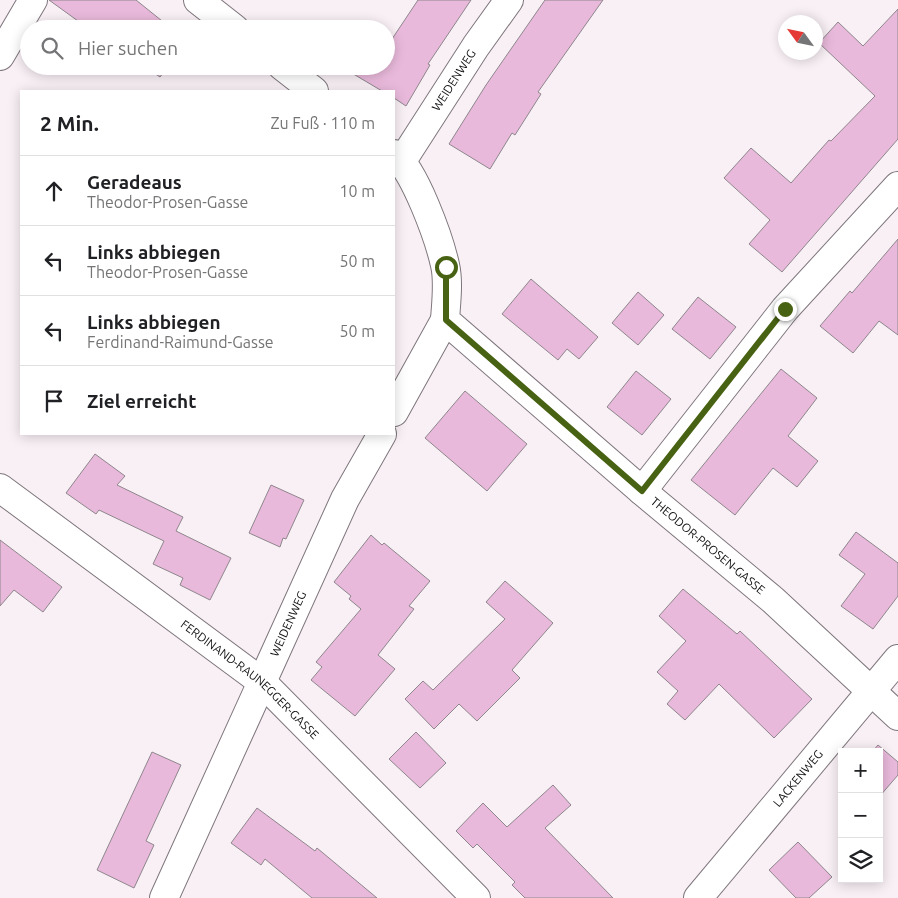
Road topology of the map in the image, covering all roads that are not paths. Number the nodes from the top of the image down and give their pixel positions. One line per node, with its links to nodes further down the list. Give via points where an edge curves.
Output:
1 (33, 0): 4 (street)
2 (198, 0): 5 (street)
3 (509, 0): 10 (street, WEIDENWEG)
4 (21, 20)
5 (224, 20)
6 (20, 22): 7 (street)
7 (0, 56)
8 (294, 75): 9 (street)
9 (313, 90)
10 (398, 158): 12 (street, via 431,220 446,267)
11 (898, 186): 16 (street, via 785,309)
12 (446, 320): 13 (street); 16 (street, THEODOR-PROSEN-GASSE)
13 (395, 410)
14 (381, 435): 18 (street, WEIDENWEG, via 345,499)
15 (0, 488): 18 (street, FERDINAND-RAUNEGGER-GASSE)
16 (642, 491): 19 (street, THEODOR-PROSEN-GASSE, via 773,600)
17 (898, 659): 19 (street, LACKENWEG)
18 (262, 682): 21 (street, WEIDENWEG); 22 (street, FERDINAND-RAUNEGGER-GASSE)
19 (870, 692): 20 (street, THEODOR-PROSEN-GASSE); 23 (street, LACKENWEG)
20 (898, 716)
21 (164, 898)
22 (476, 898)
23 (698, 898)

